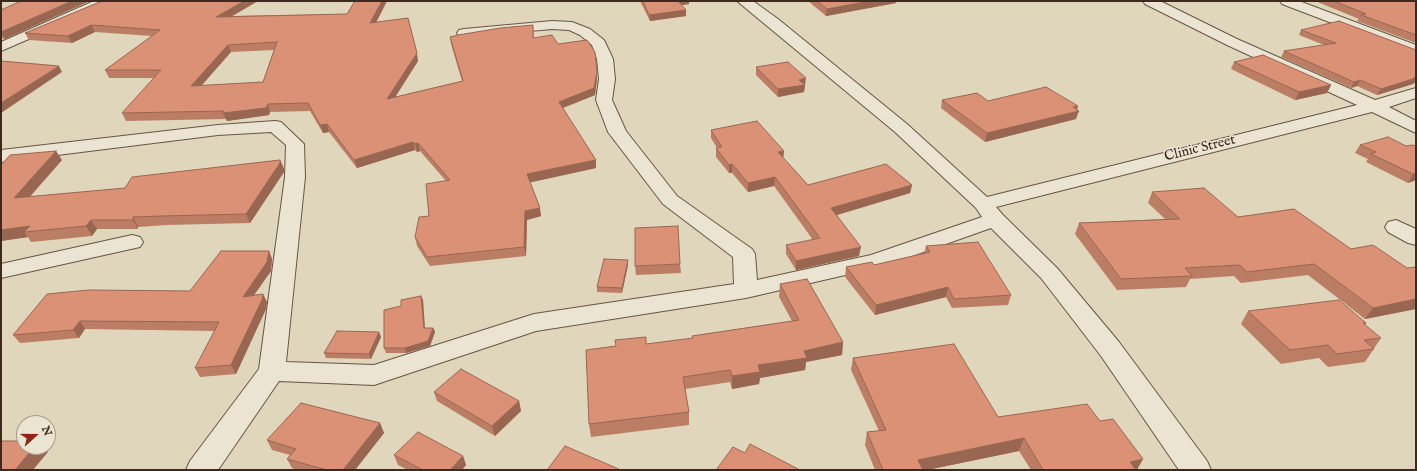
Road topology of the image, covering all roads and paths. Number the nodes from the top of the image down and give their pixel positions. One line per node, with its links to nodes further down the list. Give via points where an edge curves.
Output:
1 (105, 1): 6 (street)
2 (744, 1): 12 (street, via 901,128)
3 (1150, 1): 9 (street, via 1232,42)
4 (1287, 1): 7 (street)
5 (464, 33): 17 (street, via 518,27 572,26 599,43 607,79 604,100 616,132 670,200 744,254)
6 (1, 47)
7 (1416, 50)
8 (1416, 93): 9 (street, Clinic Street)
9 (1374, 106): 10 (street); 12 (street, Clinic Street, via 1141,163)
10 (1416, 128)
11 (1, 156): 18 (street, via 218,130 275,126 295,144 295,177)
12 (989, 212): 17 (street, Clinic Street, via 876,261); 20 (street, via 1049,273 1101,338)
13 (1396, 227): 14 (street)
14 (1416, 238)
15 (132, 242): 16 (street)
16 (1, 271)
17 (746, 290): 18 (street, Clinic Street, via 534,323 374,375)
18 (272, 371): 19 (street)
19 (201, 470)
20 (1196, 470)

